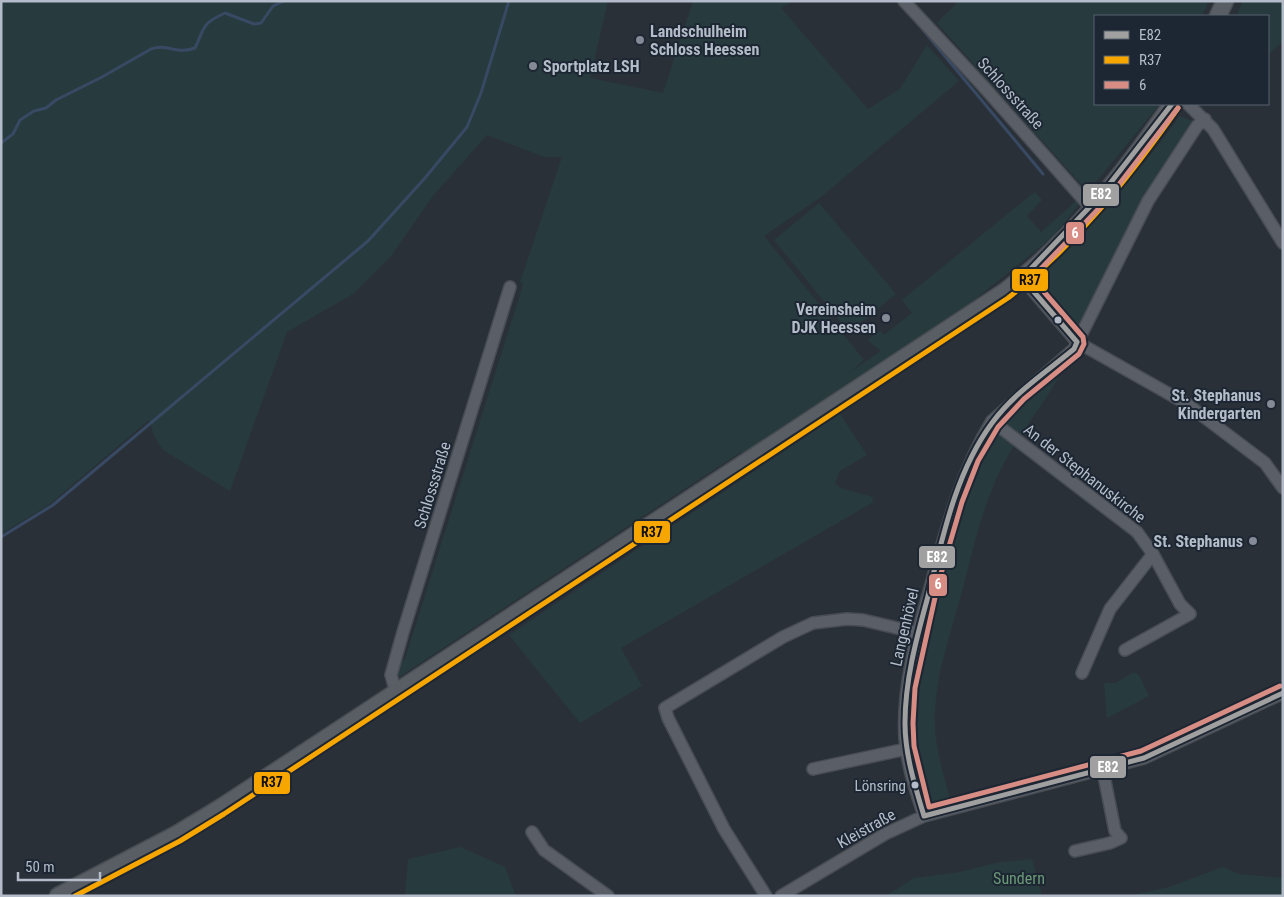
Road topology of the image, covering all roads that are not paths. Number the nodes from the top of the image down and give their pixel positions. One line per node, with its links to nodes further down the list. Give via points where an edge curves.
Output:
1 (904, 1): 7 (street, Schlossstraße)
2 (1225, 1): 3 (main road)
3 (1218, 15)
4 (1171, 105): 7 (main road)
5 (1189, 105): 6 (street)
6 (1205, 119): 8 (street); 11 (street, Langenhövel, via 1197,126 1148,201)
7 (1091, 208): 9 (main road)
8 (1283, 243)
9 (1022, 278): 11 (street); 18 (main road)
10 (510, 287): 18 (street, Schlossstraße, via 403,632 391,675)
11 (1077, 342): 12 (street, Langenhövel, via 1074,349); 13 (street, via 1187,404 1265,463)
12 (992, 422): 14 (street, An der Stephanuskirche, via 1137,532); 15 (street, Langenhövel, via 969,467 949,519)
13 (1283, 488)
14 (1153, 554): 16 (street, An der Stephanuskirche, via 1180,604 1190,614); 17 (street, via 1110,608)
15 (918, 633): 20 (street, Langenhövel, via 908,680 904,721); 28 (street, via 863,620 813,623 783,637 665,708 724,829)
16 (1125, 650)
17 (1082, 672)
18 (396, 693): 26 (main road, via 177,834)
19 (1283, 693): 22 (street, Kleistraße, via 1177,744)
20 (906, 749): 21 (street); 23 (street, Langenhövel)
21 (813, 769)
22 (1103, 771): 23 (street, Kleistraße); 25 (street, via 1115,831 1120,838)
23 (924, 816): 29 (street, Kleistraße, via 885,834)
24 (532, 832): 27 (street, via 544,850)
25 (1075, 851)
26 (58, 896)
27 (608, 896)
28 (766, 896)
29 (782, 896)

